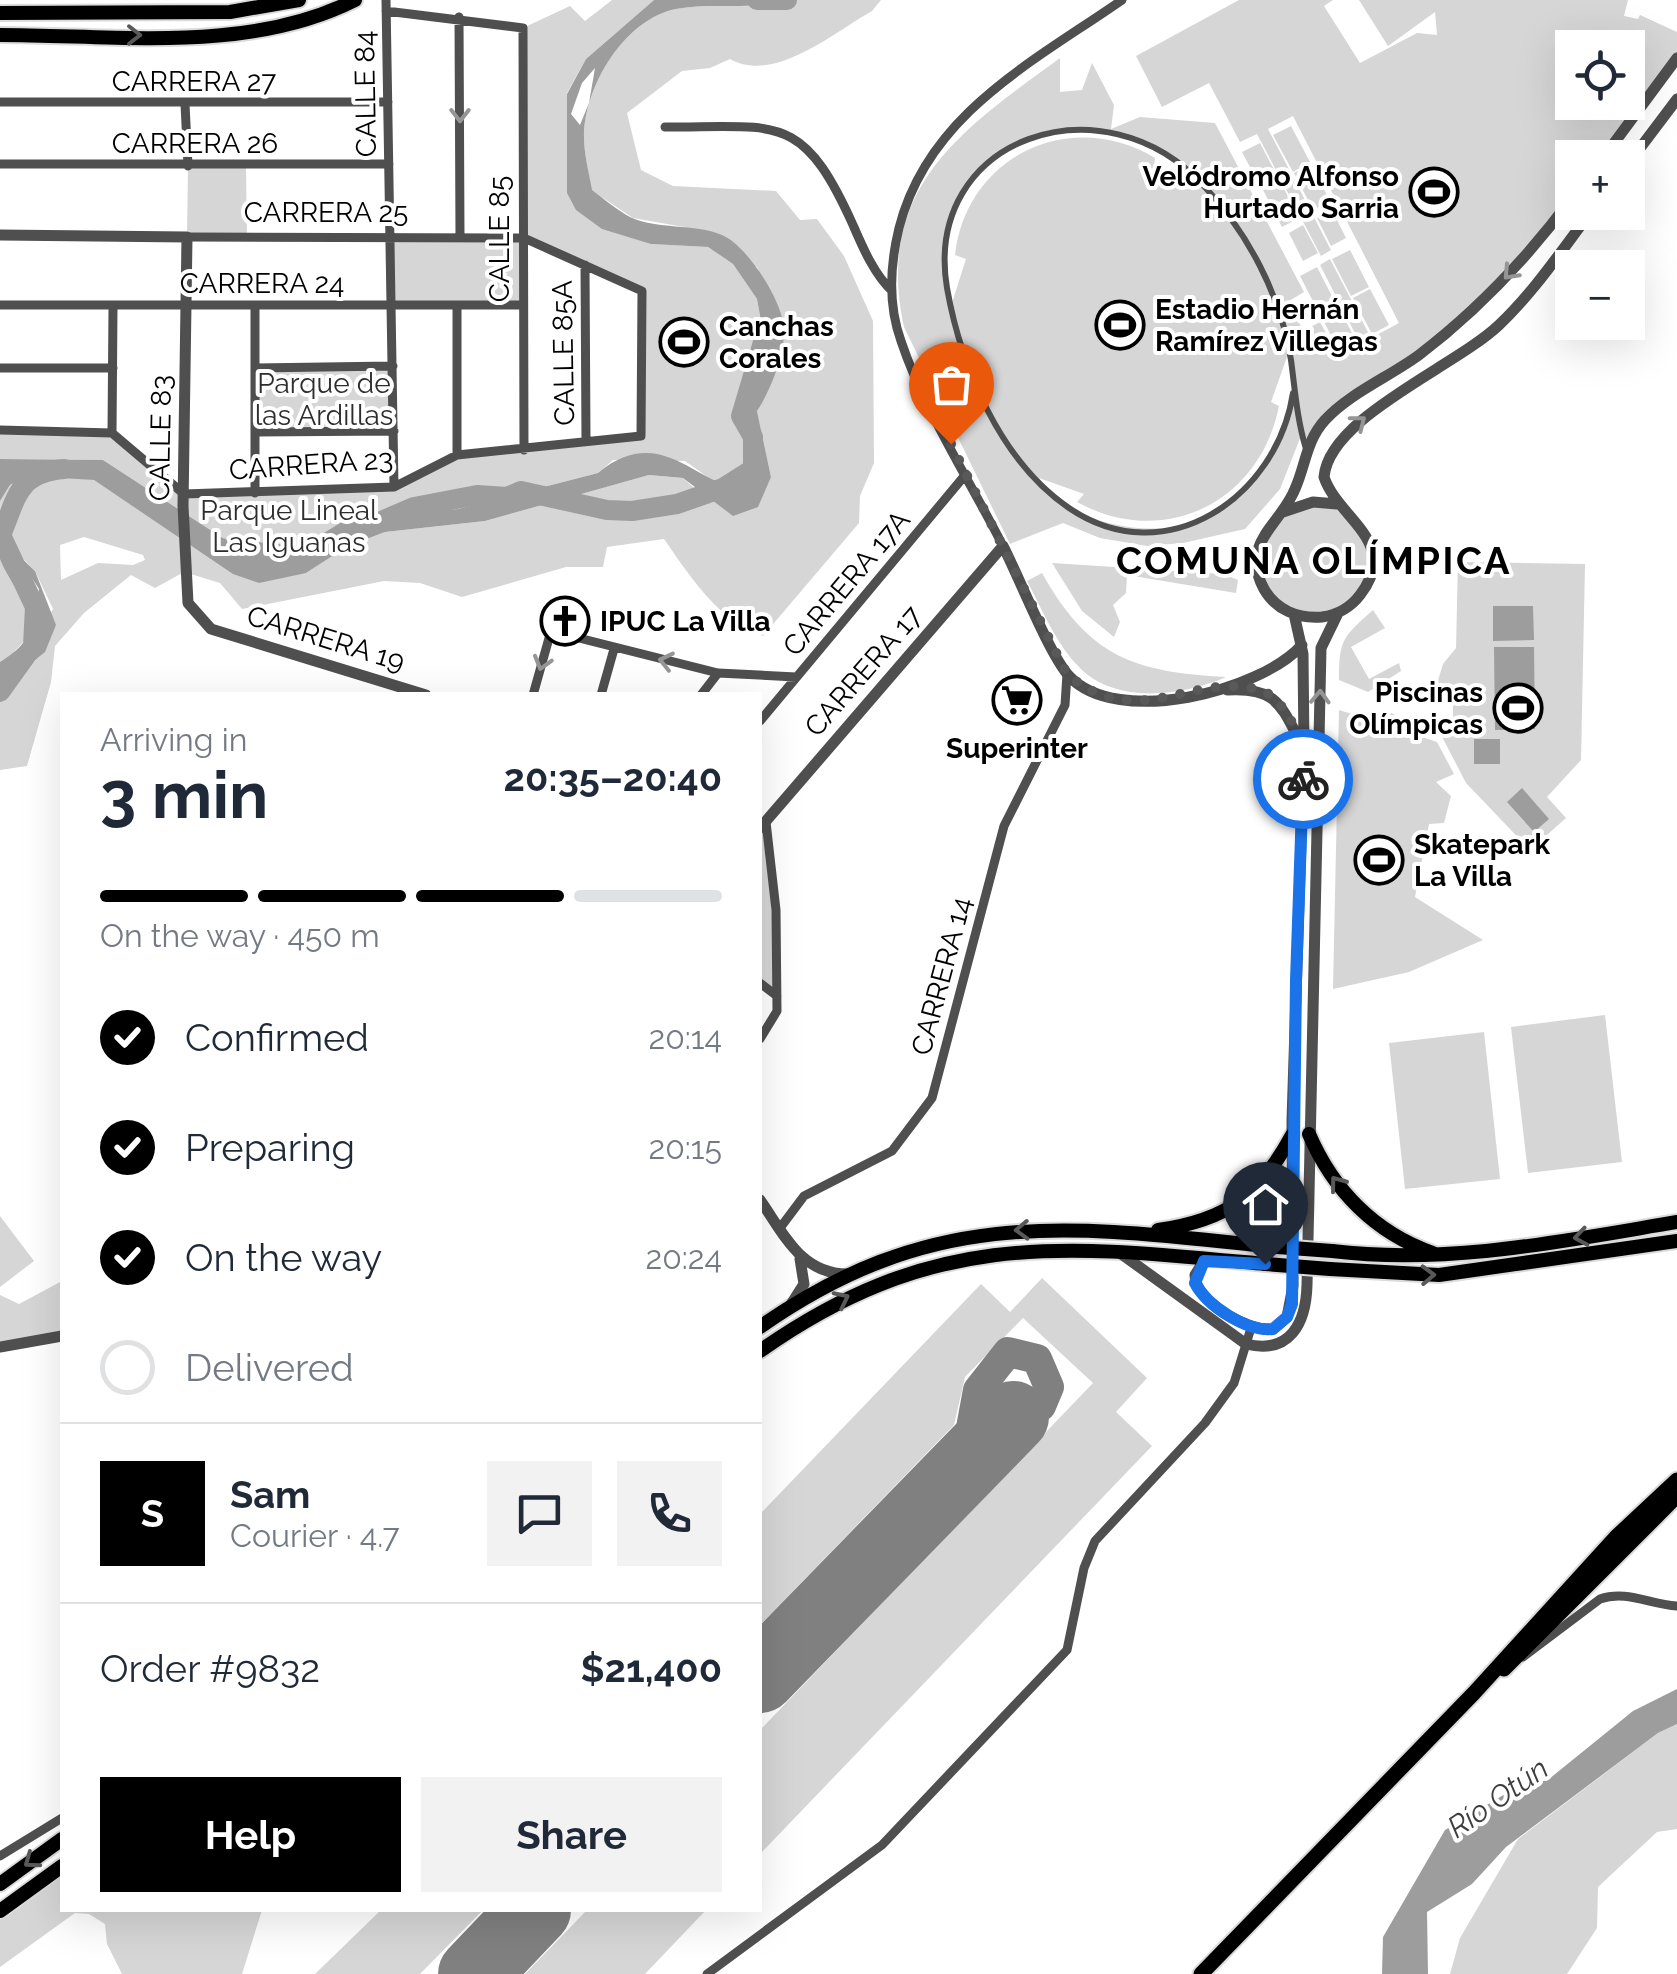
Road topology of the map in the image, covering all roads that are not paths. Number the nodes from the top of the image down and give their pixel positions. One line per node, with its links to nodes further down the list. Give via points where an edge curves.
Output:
1 (299, 0): 6 (main road, via 230,12)
2 (355, 0): 8 (main road, one-way to 2, via 260,33)
3 (396, 0): 5 (street)
4 (1122, 0): 28 (street, via 1010,76 942,138 909,196)
5 (386, 5): 7 (street); 12 (street, CALLE 84)
6 (0, 13)
7 (460, 17): 25 (street, one-way to 25); 26 (street, CALLE 85, via 523,28)
8 (0, 35)
9 (1675, 64): 15 (street)
10 (1677, 99): 16 (street)
11 (0, 102): 13 (street, CARRERA 27)
12 (388, 102): 13 (street, CARRERA 27); 18 (street, CALLE 84)
13 (185, 104): 19 (street)
14 (666, 127): 28 (street, via 778,130 800,140 834,180 877,274)
15 (1616, 140)
16 (1645, 141)
17 (0, 164): 19 (street, CARRERA 26)
18 (389, 164): 19 (street, CARRERA 26); 24 (street, CALLE 84)
19 (188, 166)
20 (1555, 220): 42 (street, one-way to 42, via 1477,306)
21 (1575, 230): 56 (street, one-way to 21, via 1325,466 1349,429 1497,327)
22 (0, 235): 23 (street, CARRERA 25)
23 (188, 237): 24 (street, CARRERA 25); 33 (street, CALLE 83)
24 (390, 238): 25 (street, CARRERA 25); 29 (street, CALLE 84)
25 (460, 238): 26 (street, CARRERA 25)
26 (524, 238): 27 (street, CARRERA 25); 32 (street, CALLE 85)
27 (584, 265): 47 (street, CARRERA 25, via 642,290); 48 (street, CALLE 85A)
28 (892, 291): 52 (street, via 907,357)
29 (392, 304): 31 (street, CARRERA 24); 34 (street, CARRERA 24); 36 (street, CALLE 84)
30 (0, 305): 35 (street, CARRERA 24)
31 (457, 305): 32 (street, CARRERA 24); 51 (street)
32 (524, 305): 50 (street, CALLE 85)
33 (186, 306): 34 (street, CARRERA 24); 35 (street, CARRERA 24); 55 (street, CALLE 83)
34 (255, 306): 39 (street)
35 (113, 307): 38 (street)
36 (393, 366): 39 (street); 44 (street, CALLE 84)
37 (0, 368): 38 (street)
38 (113, 368): 46 (street)
39 (255, 368): 45 (street)
40 (1292, 393): 40 (street, via 1283,326 1255,257 1201,182 1153,144 1095,127 1048,132 1005,152 962,198 946,243 945,274 967,365 1014,450 1048,491 1080,515 1117,529 1157,532 1220,512 1266,466); 41 (street)
41 (1300, 422): 42 (street); 49 (street)
42 (1322, 424): 49 (street)
43 (0, 430): 46 (street)
44 (394, 431): 45 (street, CARRERA 23); 53 (street, CALLE 84)
45 (255, 432): 54 (street)
46 (112, 433): 55 (street)
47 (641, 436): 48 (street, CARRERA 23)
48 (586, 441): 50 (street, CARRERA 23)
49 (1306, 449): 57 (street)
50 (524, 450): 51 (street, CARRERA 23)
51 (457, 455): 53 (street, CARRERA 23)
52 (966, 474): 58 (street); 66 (street, CARRERA 17A)
53 (394, 487): 54 (street, CARRERA 23)
54 (256, 493): 55 (street, CARRERA 23)
55 (184, 500): 61 (street, CALLE 83, via 188,604)
56 (1337, 504): 57 (street, via 1313,502); 59 (street, via 1362,526 1372,558 1364,591)
57 (1282, 512): 60 (street, via 1259,540 1256,566 1268,595)
58 (1004, 546): 65 (street); 74 (street, CARRERA 17)
59 (1339, 612): 60 (street); 78 (street, one-way to 59, via 1321,648)
60 (1294, 614): 62 (street)
61 (211, 629): 68 (street, CARRERA 19)
62 (1302, 645): 67 (street, via 1276,670); 73 (street)
63 (614, 649): 64 (street, one-way to 63); 69 (street, one-way to 69, via 551,631); 70 (street)
64 (718, 673): 66 (street); 71 (street)
65 (1067, 674): 67 (street, via 1090,692 1126,703); 82 (street, CARRERA 14, via 1065,705 1004,826 932,1098 892,1151 804,1196)
66 (796, 677): 72 (street, CARRERA 17A)
67 (1208, 691): 73 (street, via 1264,691)
68 (416, 692)
69 (534, 692)
70 (602, 692)
71 (703, 692)
72 (762, 719)
73 (1304, 749): 79 (street)
74 (763, 825): 76 (street, via 776,910)
75 (762, 984): 76 (street)
76 (778, 996): 77 (street, via 778,1011)
77 (762, 1036)
78 (1310, 1134): 87 (main road, one-way to 78, via 1393,1235 1354,1204); 94 (street, via 1306,1309 1301,1324 1278,1344)
79 (1292, 1135): 83 (main road, via 1260,1187 1222,1212 1174,1228); 92 (street, via 1292,1304 1273,1329)
80 (762, 1203): 82 (street)
81 (1677, 1222): 87 (main road, one-way to 87)
82 (780, 1228): 86 (street)
83 (1119, 1234): 87 (main road, bridge); 89 (main road, one-way to 89, via 1034,1229 958,1236)
84 (1677, 1241): 88 (main road, one-way to 84, bridge, via 1439,1275)
85 (1120, 1253): 88 (main road); 94 (street); 96 (main road, one-way to 85, via 829,1304 908,1271 992,1253)
86 (798, 1255): 89 (street, via 817,1270); 90 (street, via 804,1284)
87 (1439, 1255)
88 (1212, 1259): 92 (street, via 1198,1267 1198,1290)
89 (847, 1274): 90 (main road)
90 (789, 1306): 91 (main road)
91 (762, 1326)
92 (1251, 1328): 94 (street)
93 (60, 1336): 95 (street)
94 (1246, 1344): 108 (street, via 1234,1383 1178,1456 1095,1541 1067,1650 882,1845)
95 (0, 1347)
96 (762, 1350)
97 (1677, 1480): 101 (highway)
98 (1677, 1496): 100 (highway)
99 (1677, 1606): 100 (street, via 1624,1593 1600,1599)
100 (1512, 1664): 101 (highway)
101 (1474, 1693): 109 (highway)
102 (60, 1819): 104 (street)
103 (60, 1840): 106 (main road, one-way to 106)
104 (0, 1856)
105 (60, 1867): 107 (main road)
106 (0, 1884)
107 (0, 1910)
108 (708, 1974)
109 (1200, 1974)

